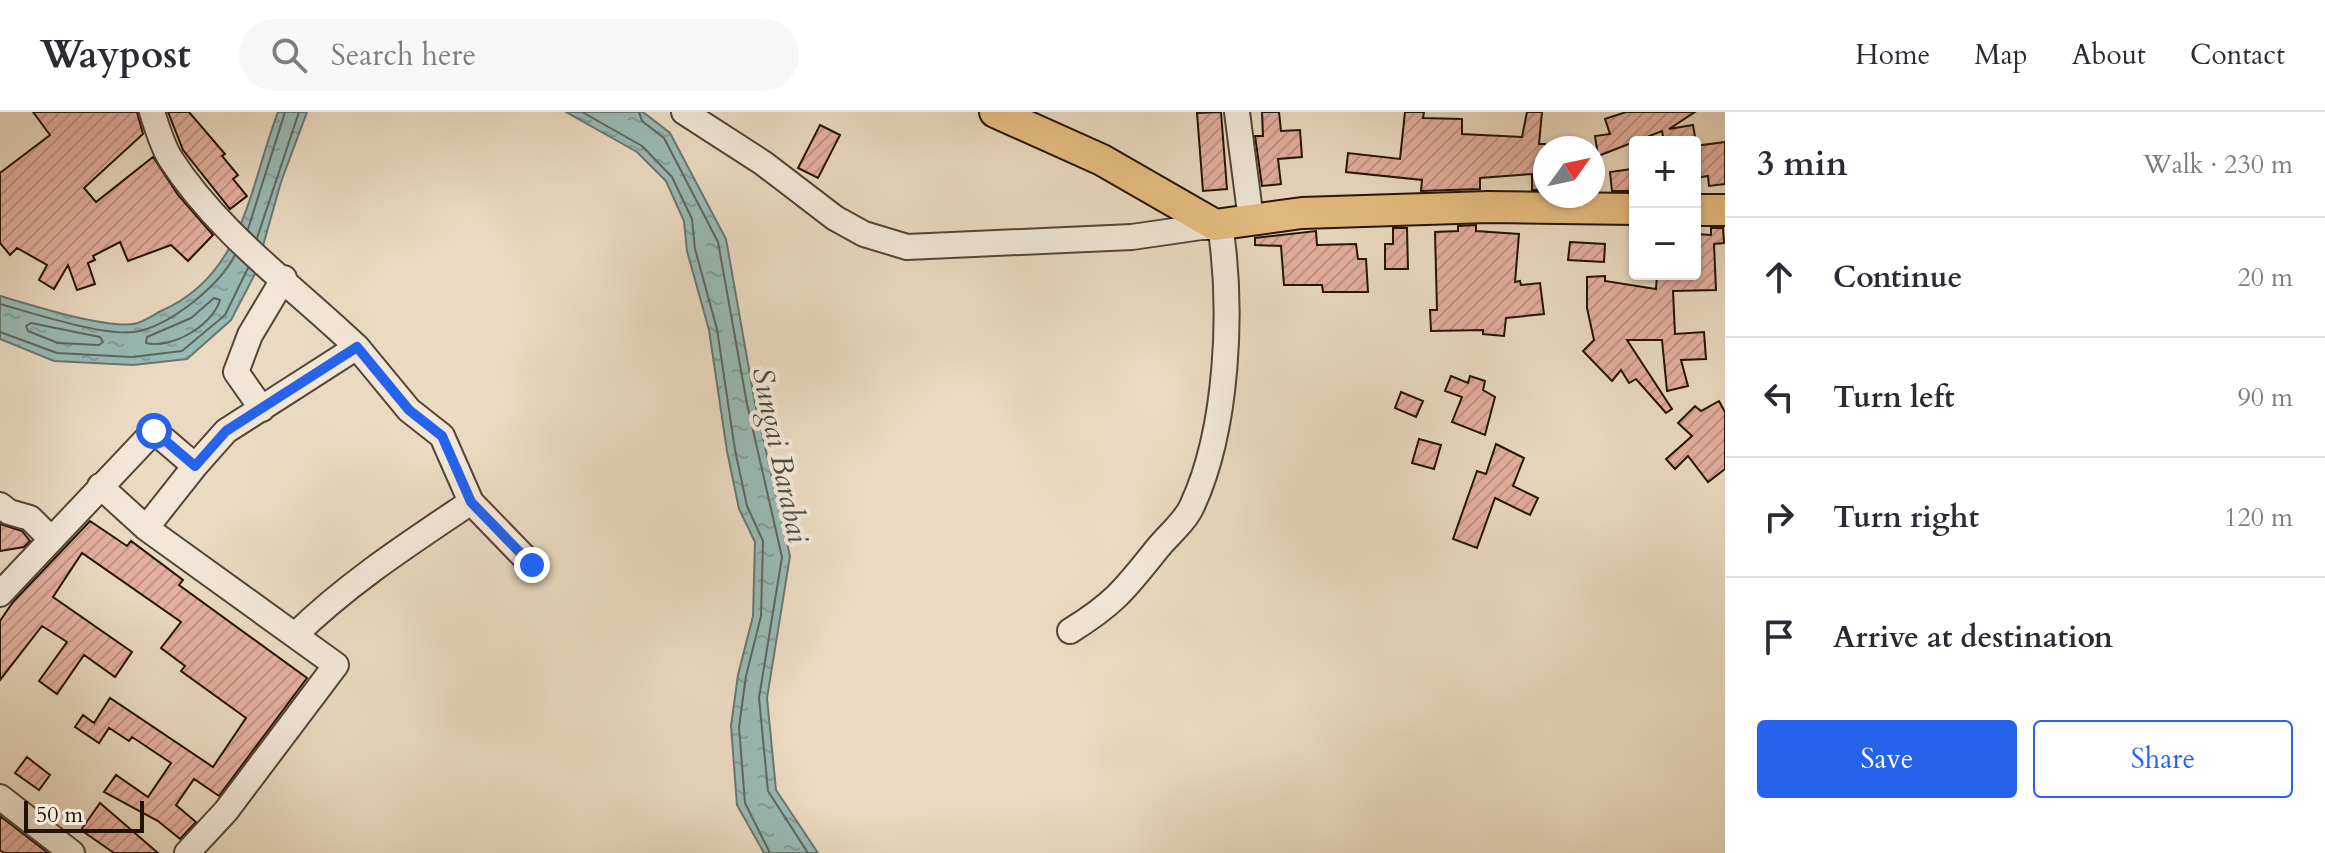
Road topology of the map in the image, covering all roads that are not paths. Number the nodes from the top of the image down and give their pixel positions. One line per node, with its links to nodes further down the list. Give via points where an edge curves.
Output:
1 (152, 112): 10 (street, via 168,155 202,202)
2 (684, 112): 9 (street, via 835,218 864,234 907,247 1132,237)
3 (995, 112): 9 (main road, via 1102,160)
4 (1237, 112): 8 (street)
5 (1629, 209): 8 (main road, via 1472,207)
6 (1701, 210): 7 (main road)
7 (1725, 210)
8 (1251, 220): 9 (main road)
9 (1218, 225): 21 (street, via 1228,273 1227,342 1203,477 1191,510 1135,581 1103,611)
10 (284, 278): 11 (street); 12 (street, via 250,335 236,372)
11 (357, 347): 12 (street); 15 (street, via 409,410 442,436)
12 (262, 409): 13 (street, via 226,431)
13 (195, 466): 14 (street, via 154,431); 17 (street)
14 (98, 488): 17 (street); 18 (street)
15 (471, 502): 19 (street); 22 (street, via 369,571)
16 (0, 505): 18 (street, via 30,518)
17 (146, 528): 22 (street)
18 (50, 538): 20 (street)
19 (532, 565)
20 (0, 594)
21 (1070, 631)
22 (295, 635): 25 (street, via 336,665 226,811)
23 (0, 797): 24 (street)
24 (72, 853)
25 (187, 853)

